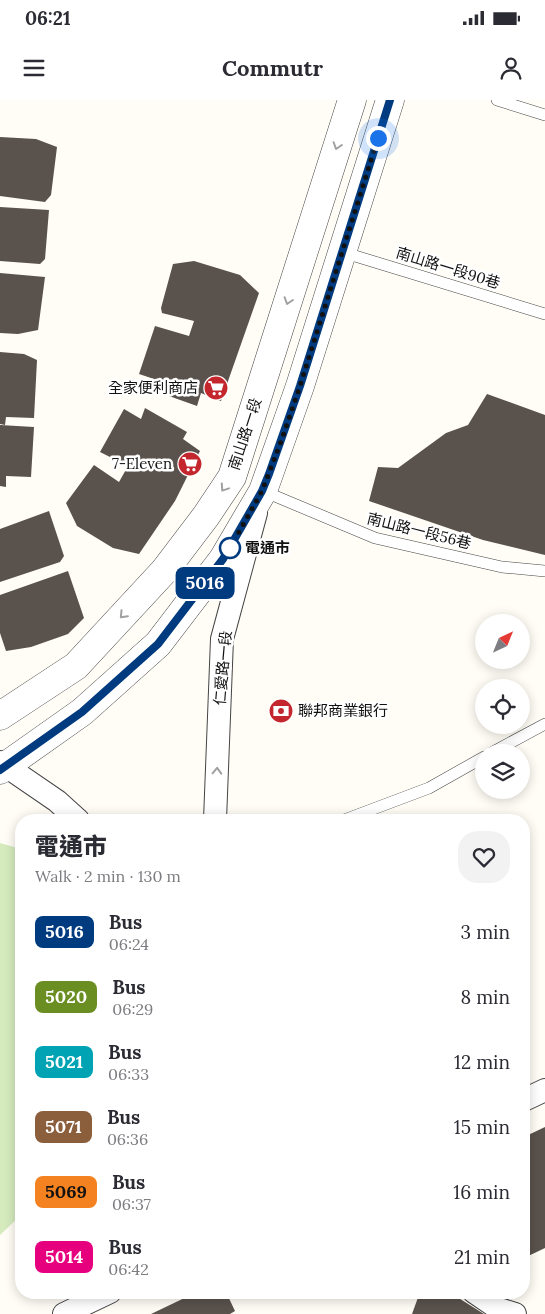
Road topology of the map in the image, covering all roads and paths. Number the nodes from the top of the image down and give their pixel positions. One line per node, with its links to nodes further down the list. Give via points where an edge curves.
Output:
1 (352, 100): 9 (street, 南山路一段, one-way to 9, via 232,477 165,570 76,666)
2 (390, 100): 5 (street)
3 (497, 100): 4 (lane)
4 (545, 115)
5 (342, 252): 6 (lane, 南山路一段90巷); 7 (street, via 300,386)
6 (545, 314)
7 (262, 491): 8 (lane, 南山路一段56巷, via 375,538 502,567); 13 (street, via 223,559 158,644 82,712); 15 (street, 仁愛路一段, one-way to 7, via 222,639)
8 (545, 571)
9 (0, 716)
10 (545, 724): 11 (lane)
11 (508, 744)
12 (475, 763): 16 (lane, via 428,788)
13 (2, 766): 14 (street, via 57,801)
14 (71, 814)
15 (215, 814)
16 (360, 814)
17 (545, 1090): 18 (street)
18 (530, 1097)
19 (101, 1299): 21 (street)
20 (485, 1299): 23 (street)
21 (89, 1309): 22 (street)
22 (64, 1314)
23 (515, 1314)

